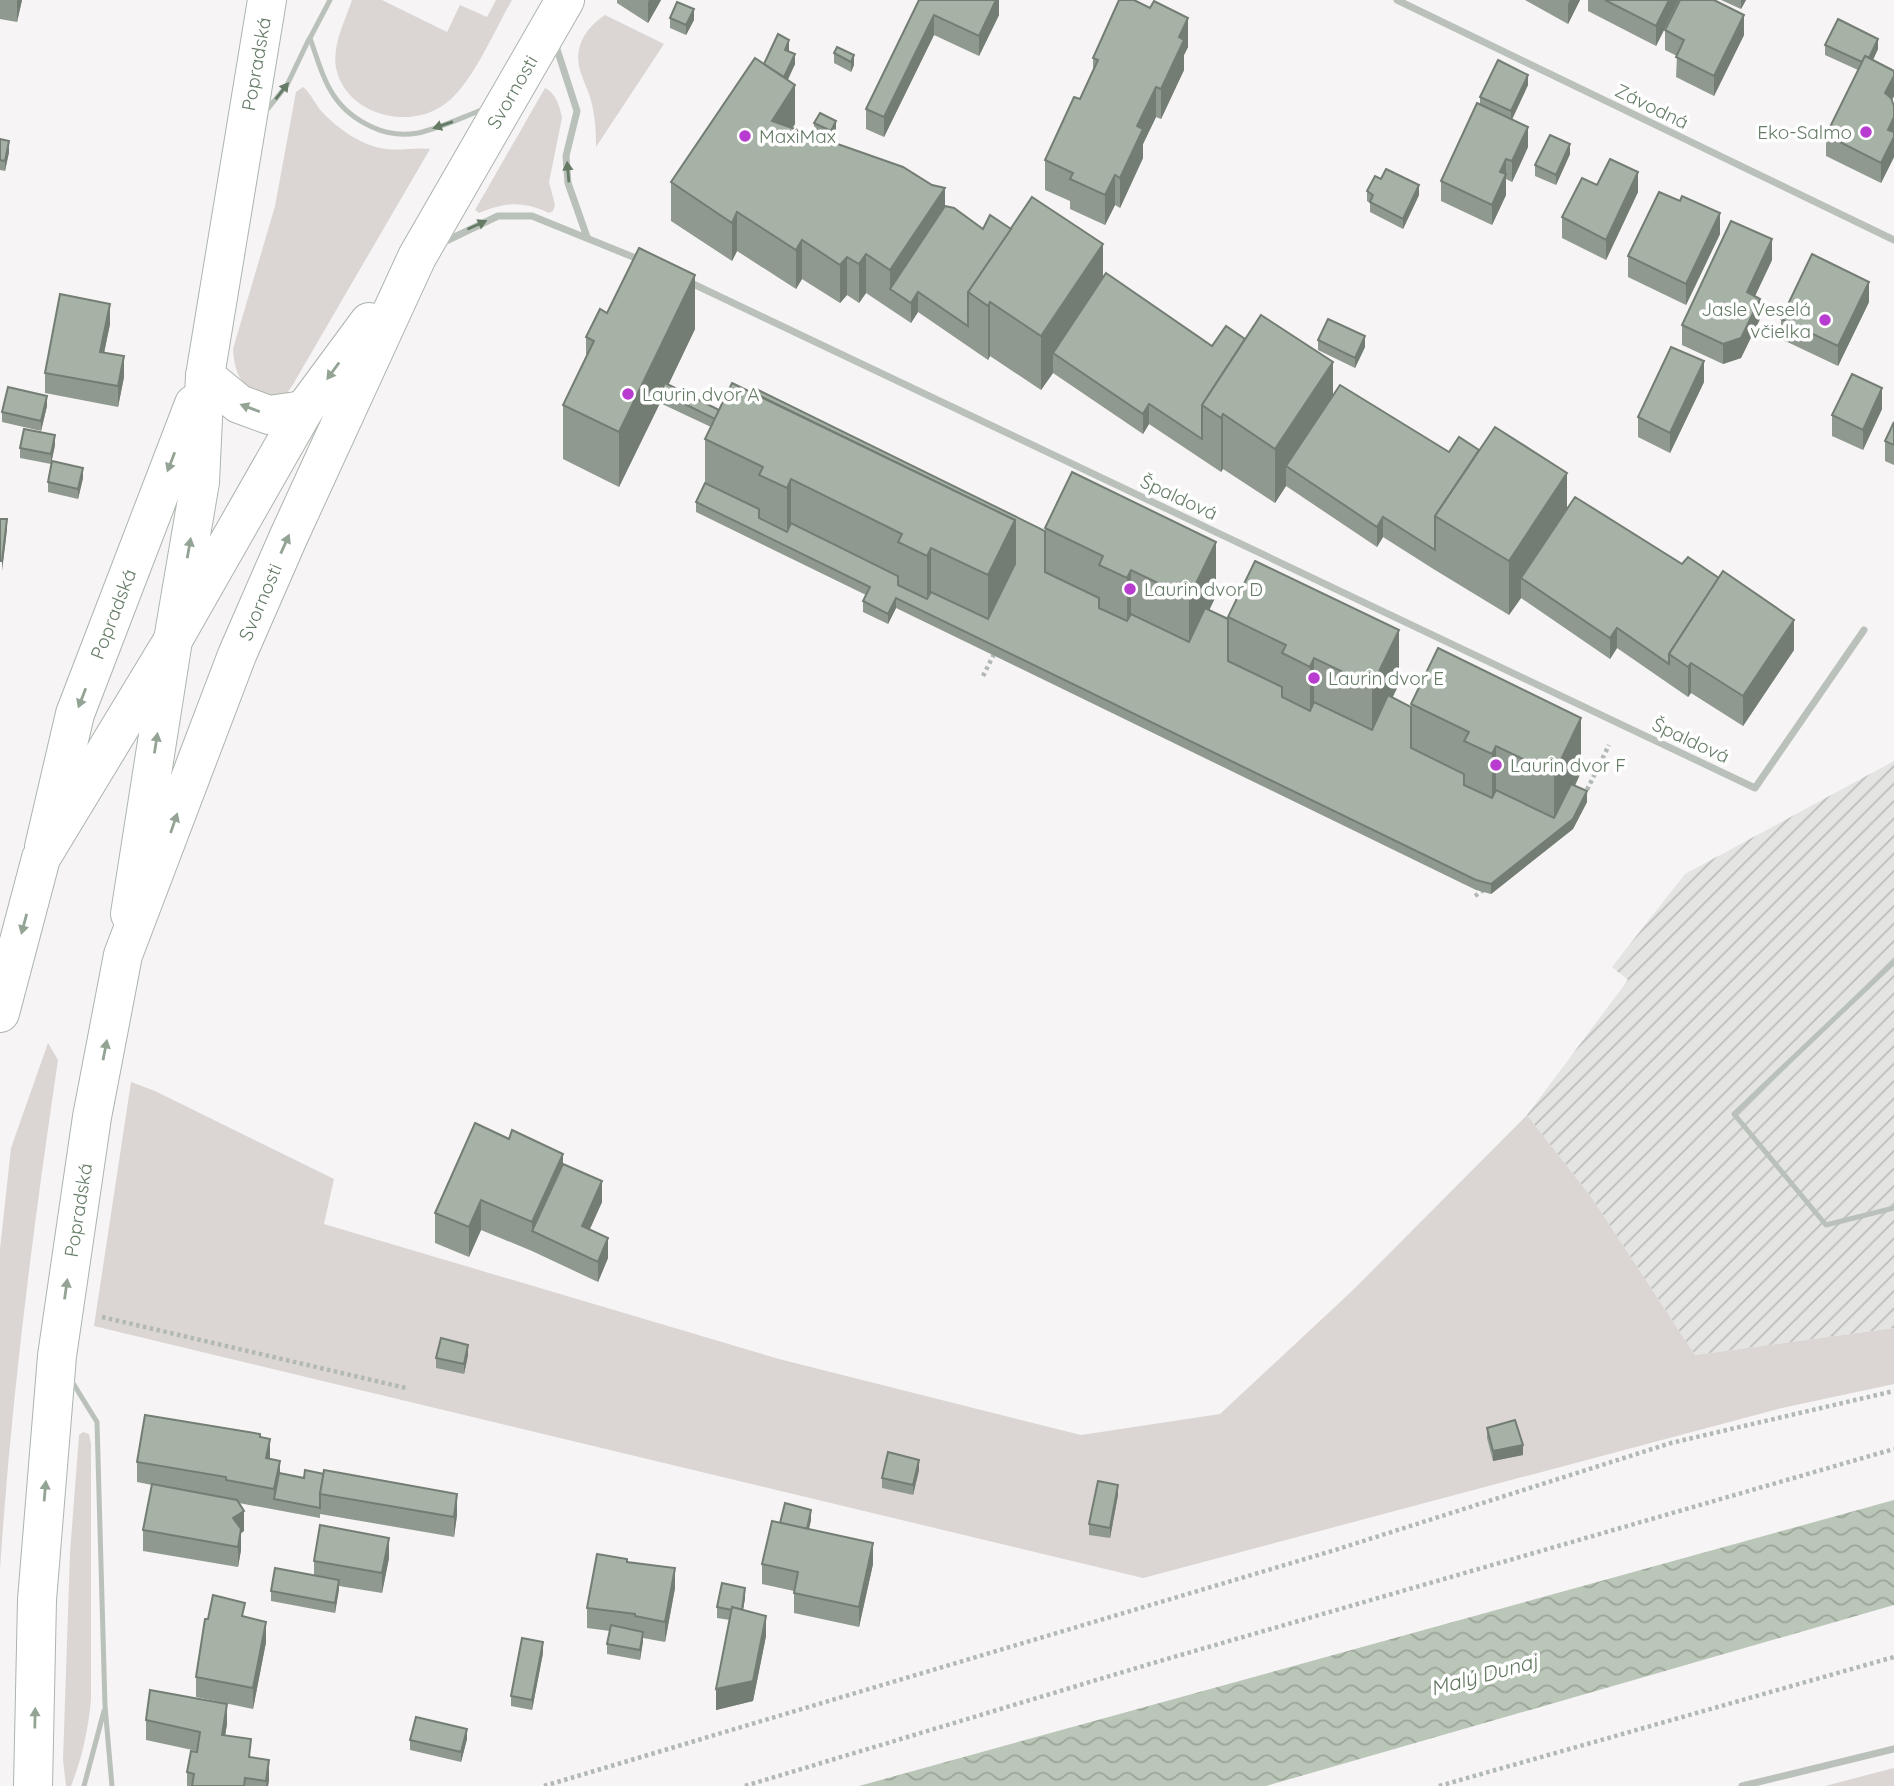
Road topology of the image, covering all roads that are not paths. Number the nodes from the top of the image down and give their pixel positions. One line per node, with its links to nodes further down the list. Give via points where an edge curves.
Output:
1 (267, 0): 7 (main road, Popradská)
2 (330, 0): 5 (lane)
3 (1397, 0): 9 (street, Závodná)
4 (558, 13): 6 (main road, Svornosti); 8 (street, one-way to 4, via 567,169 577,111)
5 (310, 38): 6 (lane, one-way to 5, via 418,133 389,135 356,120 338,105); 7 (lane, one-way to 5, via 287,85)
6 (507, 101): 10 (main road, Svornosti)
7 (252, 127): 13 (main road, Popradská)
8 (587, 237): 10 (street, one-way to 8, via 498,216 532,216); 11 (street)
9 (1894, 240)
10 (417, 257): 14 (main road, Svornosti, one-way to 14); 18 (main road, Svornosti, one-way to 10, via 254,615)
11 (647, 263)
12 (683, 279): 15 (street, Špaldová, via 1755,788)
13 (205, 376): 14 (main road, one-way to 13, via 269,415 239,404); 16 (main road, Popradská, one-way to 13, via 201,482); 17 (main road, Popradská, one-way to 17, via 75,714)
14 (304, 410): 16 (main road, Svornosti)
15 (1864, 630)
16 (173, 640): 17 (main road, Popradská); 18 (main road, Popradská, one-way to 16)
17 (41, 858): 20 (main road, Popradská, one-way to 20)
18 (123, 956): 22 (main road, Popradská, one-way to 18, via 64,1308 92,1116)
19 (1894, 962): 21 (lane, via 1734,1114 1826,1225)
20 (0, 1013)
21 (1894, 1208)
22 (64, 1367): 23 (lane, via 97,1422); 25 (main road, Popradská, one-way to 22, via 37,1600)
23 (105, 1706): 26 (lane); 27 (lane)
24 (1894, 1749): 28 (street)
25 (33, 1786)
26 (84, 1786)
27 (112, 1786)
28 (1742, 1786)

